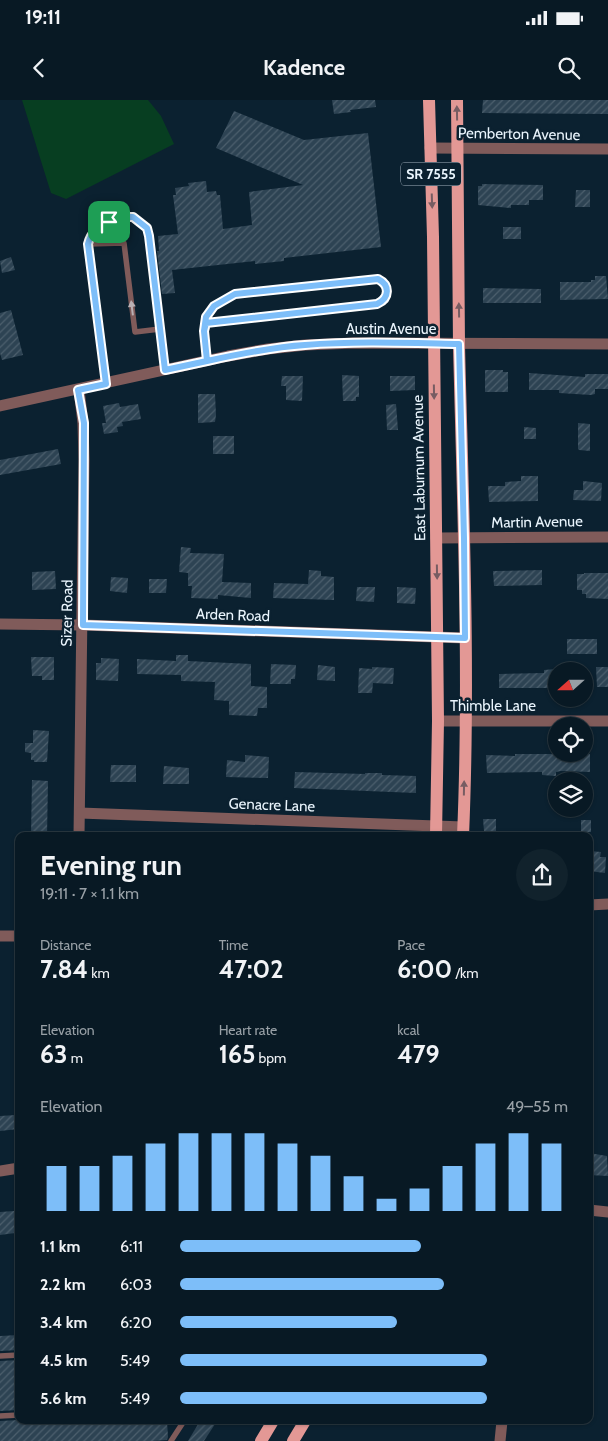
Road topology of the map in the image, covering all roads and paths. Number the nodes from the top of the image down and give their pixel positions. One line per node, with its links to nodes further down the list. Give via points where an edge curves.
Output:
1 (429, 100): 3 (main road, East Laburnum Avenue / SR 7555)
2 (457, 100): 4 (main road, SR 7555, one-way to 2)
3 (430, 148): 4 (street, Pemberton Avenue); 9 (main road, East Laburnum Avenue / SR 7555, one-way to 9)
4 (457, 148): 5 (street, Pemberton Avenue); 10 (main road, SR 7555, one-way to 4)
5 (608, 149)
6 (88, 244): 8 (lane, one-way to 6, via 136,332 124,243); 8 (lane, via 90,235 98,226 122,217 133,217 147,228); 14 (lane)
7 (206, 323): 7 (lane, via 377,304 387,296 386,287 378,279 235,294 214,306 206,317); 12 (lane)
8 (160, 329): 13 (lane)
9 (433, 343): 10 (street, Austin Avenue); 12 (street, Austin Avenue, via 305,345); 18 (main road, East Laburnum Avenue / SR 7555, one-way to 18)
10 (459, 344): 11 (street, Austin Avenue); 19 (main road, SR 7555)
11 (608, 344)
12 (207, 361): 13 (street, Austin Avenue)
13 (165, 370): 14 (street, Austin Avenue)
14 (106, 384): 15 (street, Austin Avenue)
15 (78, 390): 16 (street, Austin Avenue); 21 (street, Sizer Road, via 84,423)
16 (0, 406)
17 (608, 536): 19 (street, Martin Avenue)
18 (436, 538): 19 (street, Martin Avenue); 22 (main road, East Laburnum Avenue / SR 7555, one-way to 22)
19 (464, 538): 23 (main road, SR 7555)
20 (0, 624): 21 (street, Arden Road)
21 (83, 625): 22 (street, Arden Road); 27 (street, Sizer Road)
22 (437, 637): 23 (street, Arden Road); 24 (main road, East Laburnum Avenue / SR 7555)
23 (465, 638): 25 (main road, SR 7555)
24 (438, 721): 25 (street, Thimble Lane); 28 (main road, East Laburnum Avenue / SR 7555)
25 (465, 721): 26 (street, Thimble Lane); 30 (main road, SR 7555, one-way to 25)
26 (608, 721)
27 (80, 813): 28 (street, Genacre Lane); 29 (street, Sizer Road)
28 (436, 831): 30 (street, Genacre Lane)
29 (79, 832)
30 (463, 832)
31 (608, 904): 32 (street)
32 (593, 905)
33 (0, 936): 34 (street)
34 (15, 936)
35 (15, 1168): 36 (street)
36 (0, 1170)
37 (593, 1210): 38 (street)
38 (608, 1212)
39 (15, 1355): 40 (lane)
40 (0, 1356)
41 (15, 1415): 42 (lane)
42 (0, 1416)
43 (182, 1424): 47 (lane)
44 (271, 1424): 48 (main road)
45 (303, 1424): 49 (main road)
46 (502, 1424): 50 (street)
47 (171, 1441)
48 (261, 1441)
49 (293, 1441)
50 (500, 1441)

